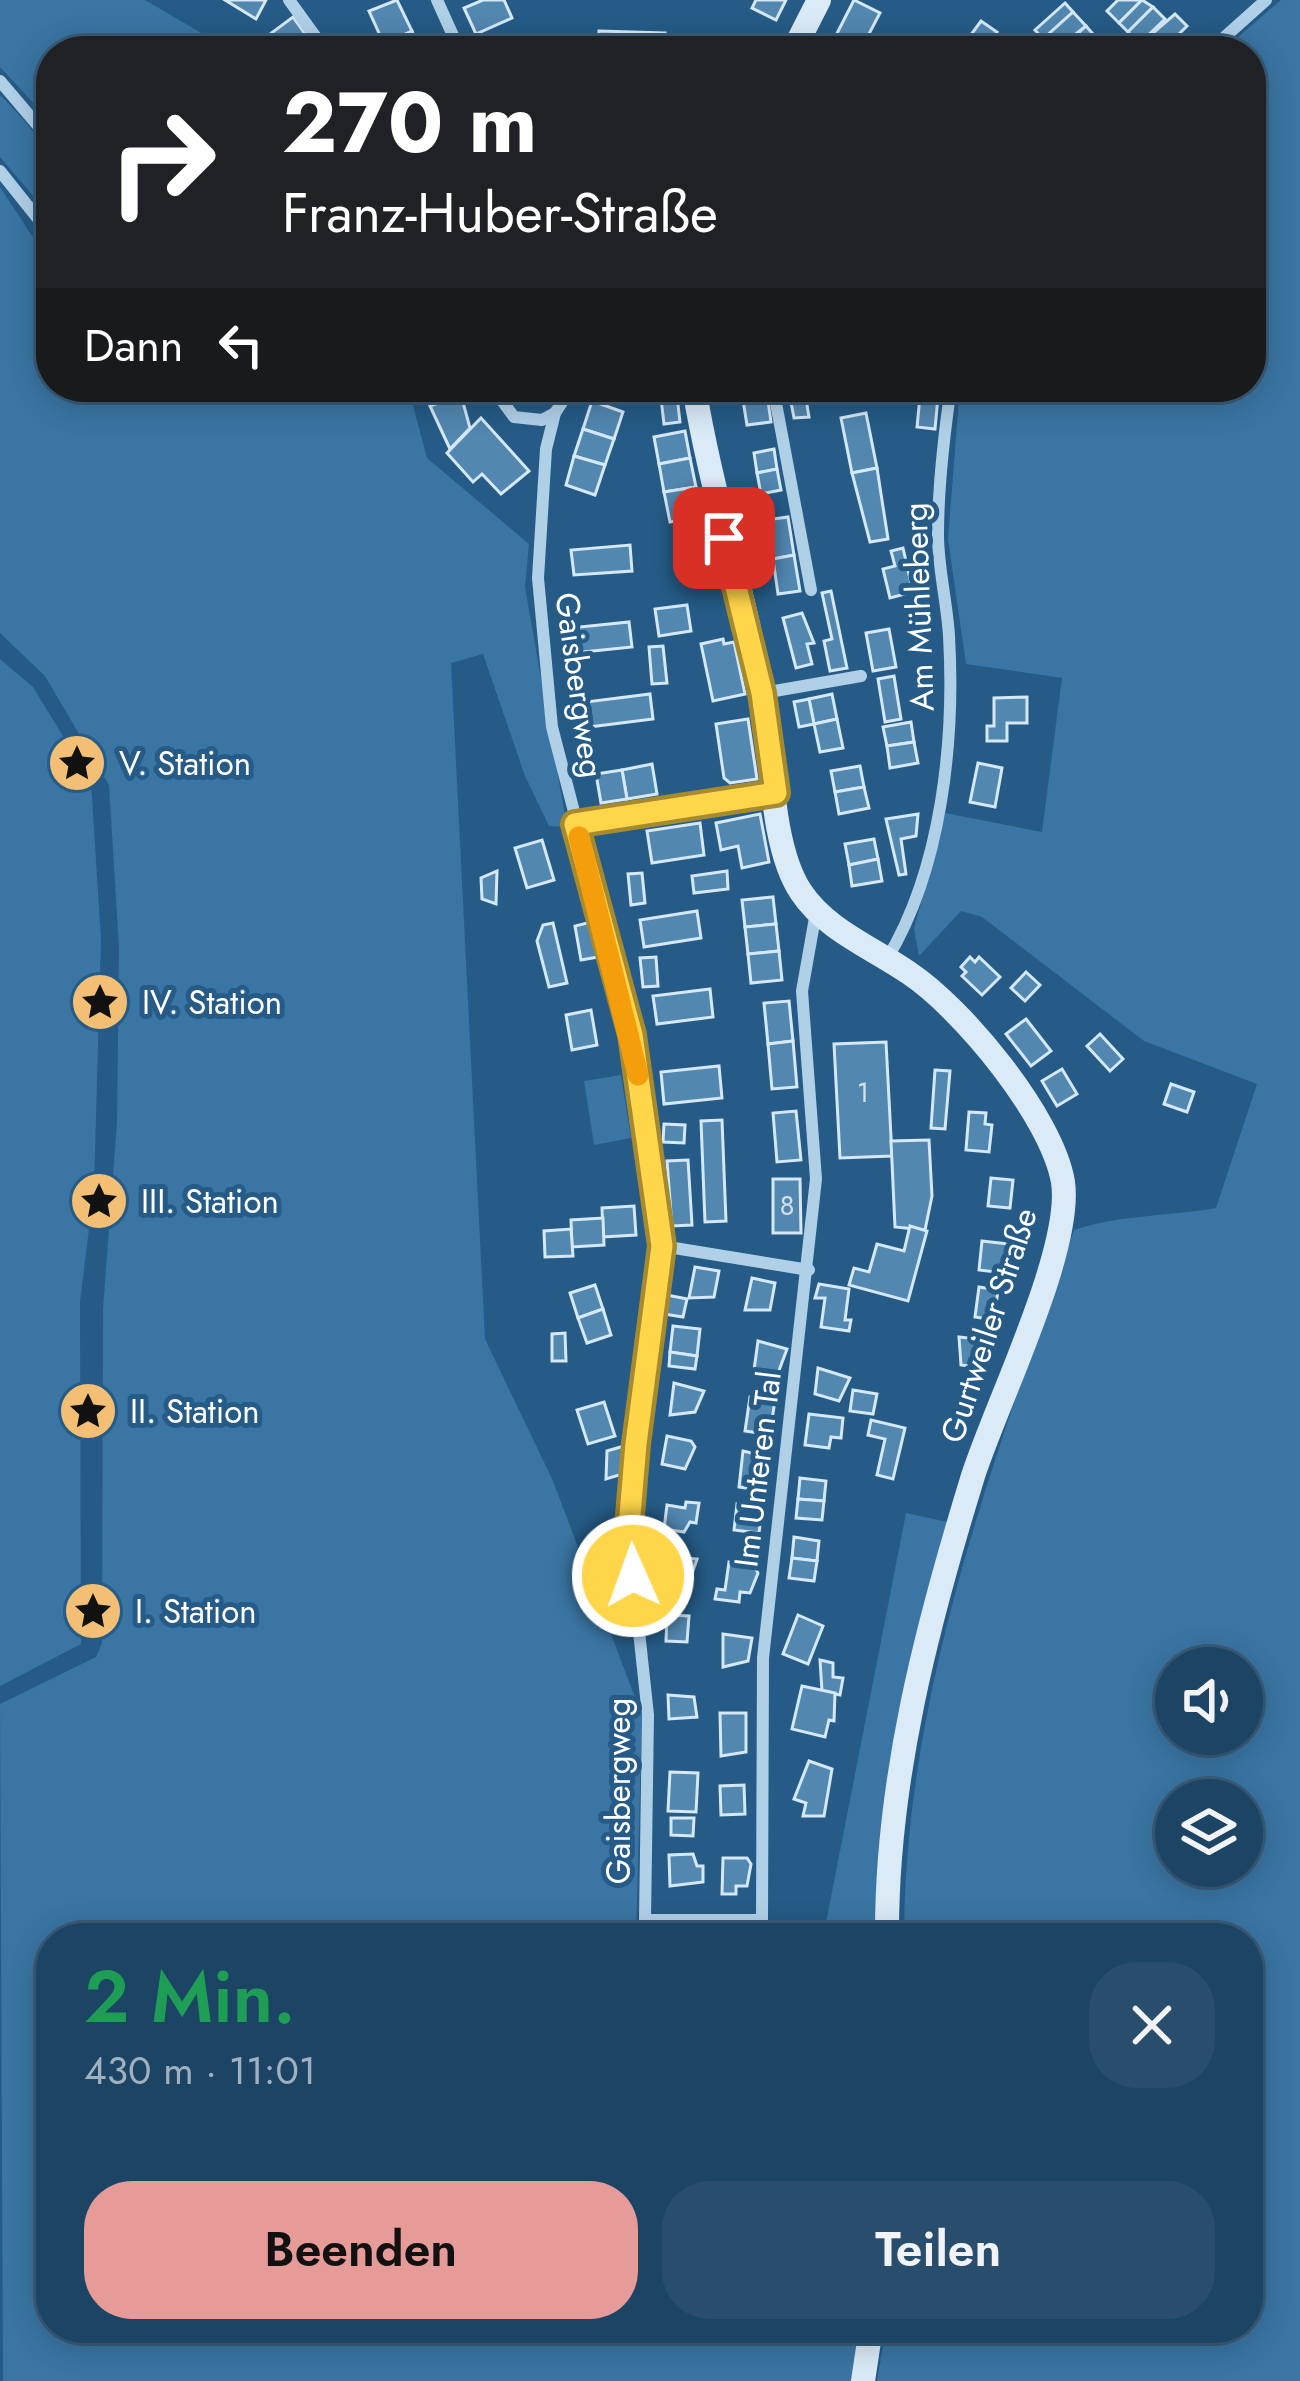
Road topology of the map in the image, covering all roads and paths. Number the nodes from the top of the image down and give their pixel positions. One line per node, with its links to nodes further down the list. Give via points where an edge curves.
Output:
1 (290, 0): 5 (street)
2 (437, 0): 6 (street)
3 (819, 0): 7 (main road)
4 (1266, 0): 8 (street)
5 (315, 36)
6 (453, 36)
7 (801, 36)
8 (1226, 36)
9 (0, 81): 10 (street)
10 (36, 123)
11 (0, 171): 12 (street)
12 (36, 216)
13 (503, 402): 18 (street, via 514,417 535,421)
14 (562, 402): 18 (street, Gaisbergweg)
15 (697, 402): 21 (main road, Gurtweiler Straße)
16 (776, 402): 19 (street)
17 (950, 402): 25 (street, Am Mühleberg, via 938,537 950,726 909,923)
18 (555, 413): 23 (street, Gaisbergweg, via 538,578 552,727)
19 (811, 590)
20 (861, 676): 21 (street)
21 (762, 693): 22 (main road, Gurtweiler Straße)
22 (776, 793): 23 (street); 24 (main road, Gurtweiler Straße, via 787,864)
23 (575, 824): 26 (street, Gaisbergweg, via 632,1035)
24 (817, 910): 25 (main road, Gurtweiler Straße); 27 (street, Im Unteren Tal, via 802,991 817,1179)
25 (887, 960): 29 (main road, Gurtweiler Straße, via 930,988 993,1058 1057,1160 1063,1199 1058,1238 974,1475 923,1660 897,1791)
26 (662, 1246): 27 (street); 28 (street, Gaisbergweg, via 628,1539 648,1715)
27 (809, 1270): 28 (street, Im Unteren Tal, via 763,1658 762,1920)
28 (645, 1920)
29 (887, 1923)
30 (869, 2343): 31 (main road)
31 (863, 2381)

